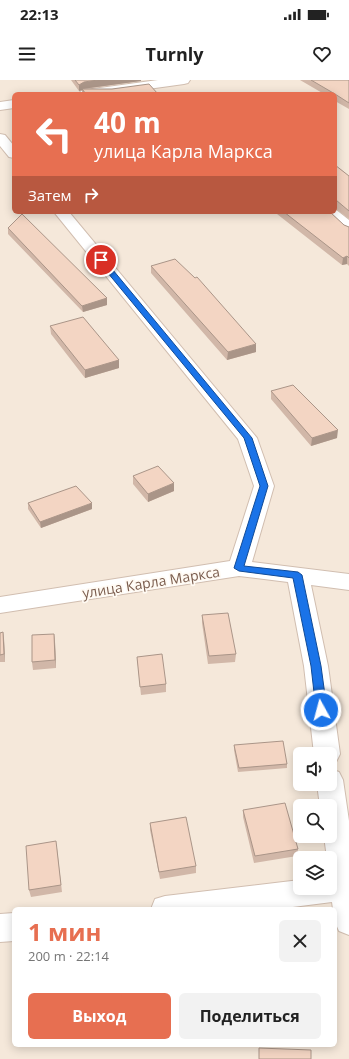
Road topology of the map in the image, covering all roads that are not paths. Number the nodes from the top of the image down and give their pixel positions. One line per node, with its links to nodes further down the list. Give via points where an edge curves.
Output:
1 (178, 81): 2 (street); 3 (street)
2 (99, 92)
3 (185, 92)
4 (12, 104): 5 (street)
5 (0, 106)
6 (0, 138): 7 (street)
7 (12, 152)
8 (64, 214): 11 (street, via 248,438 264,486)
9 (332, 214): 10 (street)
10 (349, 228)
11 (239, 568): 12 (street, улица Карла Маркса); 14 (street, улица Карла Маркса)
12 (298, 575): 13 (street, улица Карла Маркса); 15 (street, via 316,666)
13 (349, 582)
14 (0, 605)
15 (326, 747)
16 (331, 791): 17 (street)
17 (343, 888): 18 (street); 19 (street)
18 (182, 907)
19 (349, 921)
20 (12, 926): 21 (street)
21 (0, 928)

